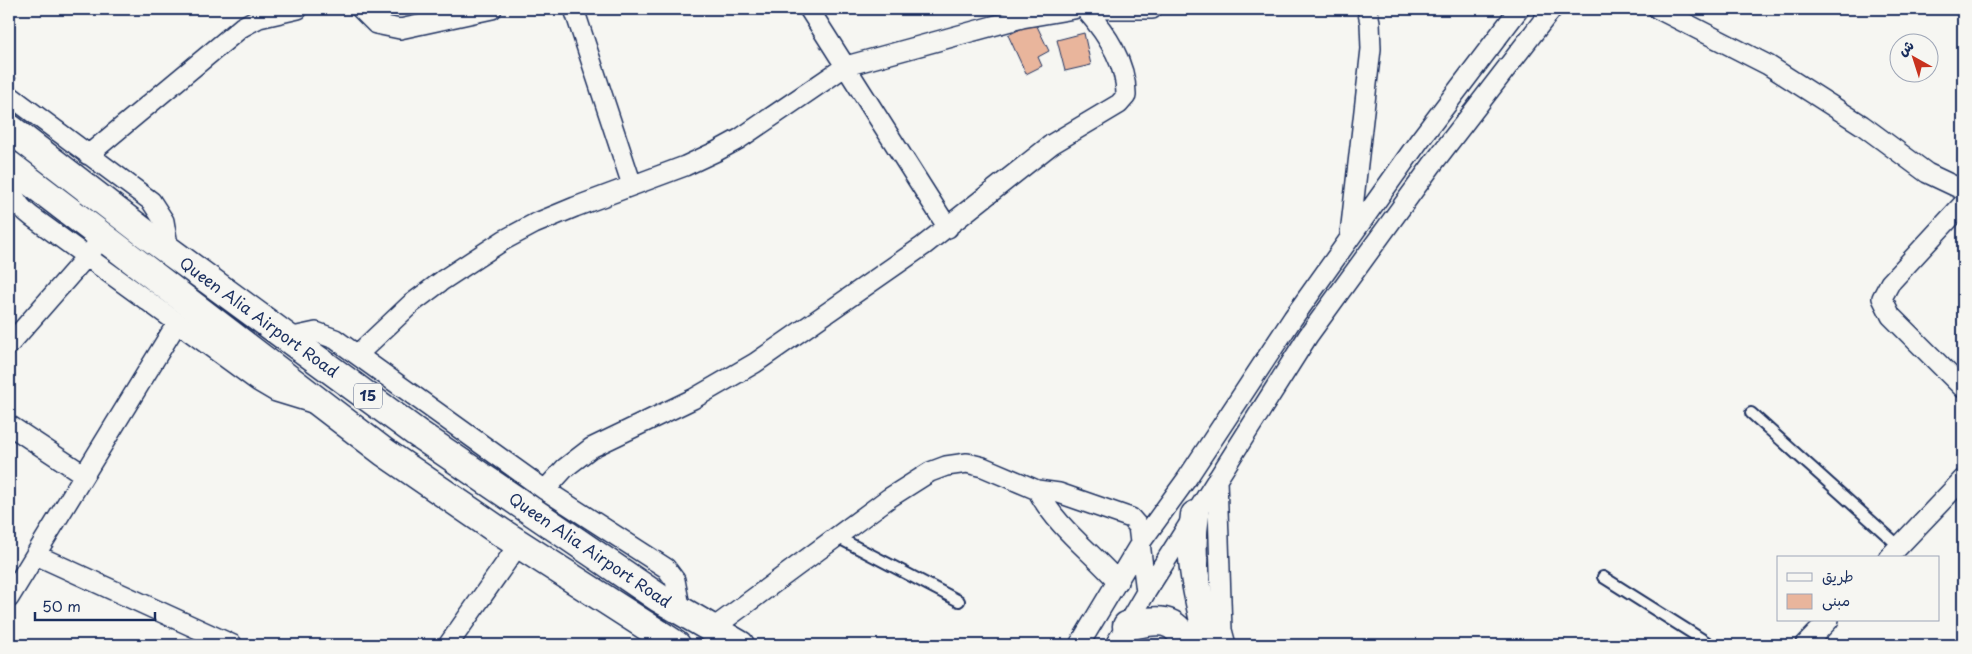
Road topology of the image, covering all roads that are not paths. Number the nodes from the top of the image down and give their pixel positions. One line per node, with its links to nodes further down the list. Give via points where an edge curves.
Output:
1 (298, 9): 17 (street, via 259,18 242,27)
2 (360, 9): 3 (street, via 376,24 400,29)
3 (492, 9)
4 (574, 9): 19 (street)
5 (809, 9): 14 (street)
6 (1074, 9): 14 (street, via 1022,18)
7 (1085, 9): 22 (street, via 1108,40 1122,67 1126,96 1112,110 1052,144)
8 (1099, 9): 9 (street)
9 (1152, 9)
10 (1367, 9): 23 (street, via 1371,49)
11 (1519, 9): 23 (street)
12 (1552, 9): 35 (street, via 1359,264 1308,336)
13 (1658, 9): 20 (street, via 1768,65 1862,125 1927,173)
14 (846, 66): 19 (street, via 740,139 685,166); 22 (street)
15 (9, 95): 17 (street)
16 (9, 128): 25 (highway, Queen Alia Airport Road / 15)
17 (88, 154): 25 (street, via 159,210)
18 (10, 166): 24 (highway, Queen Alia Airport Road / 15)
19 (632, 185): 29 (street, via 534,224 504,240 411,304)
20 (1963, 190)
21 (1963, 204): 30 (street, via 1890,283 1882,298 1891,316)
22 (948, 228): 37 (street, via 743,371 591,448 565,468)
23 (1350, 236): 41 (street)
24 (95, 247): 26 (street); 28 (street); 31 (highway, Queen Alia Airport Road / 15)
25 (169, 251): 27 (highway, Queen Alia Airport Road / 15)
26 (177, 322): 31 (street, via 276,392); 34 (street)
27 (288, 338): 29 (street, via 321,333); 50 (highway, Queen Alia Airport Road / 15, via 418,433)
28 (9, 345)
29 (358, 354): 37 (street)
30 (1963, 388)
31 (321, 406): 42 (highway, Queen Alia Airport Road / 15)
32 (1751, 413): 43 (lane)
33 (9, 425): 34 (street)
34 (83, 474): 44 (street)
35 (1217, 479): 39 (street); 63 (street, via 1222,630)
36 (1963, 479): 43 (street)
37 (545, 490): 50 (street, via 666,568 675,580)
38 (1037, 490): 40 (street, via 983,467 967,463 946,466 910,484); 41 (street, via 1059,493 1131,518 1138,526); 46 (street, via 1056,520)
39 (1195, 515): 47 (street); 62 (highway, via 1192,568)
40 (835, 536): 49 (lane); 53 (street)
41 (1141, 542): 46 (street); 47 (street)
42 (519, 544): 51 (highway, Queen Alia Airport Road / 15); 56 (street)
43 (1894, 552)
44 (36, 555): 48 (street); 55 (street)
45 (1603, 577): 64 (lane)
46 (1118, 582): 60 (street)
47 (1146, 592): 54 (street)
48 (9, 598)
49 (959, 601)
50 (681, 611): 53 (highway, Queen Alia Airport Road / 15)
51 (638, 622): 57 (highway); 58 (highway, Queen Alia Airport Road / 15)
52 (1827, 622): 65 (street)
53 (712, 629): 59 (highway, Queen Alia Airport Road / 15)
54 (1121, 636): 61 (highway, via 1159,620 1178,629)
55 (232, 645)
56 (448, 645)
57 (652, 645)
58 (676, 645)
59 (740, 645)
60 (1079, 645)
61 (1188, 645)
62 (1210, 645)
63 (1226, 645)
64 (1711, 645)
65 (1805, 645)

